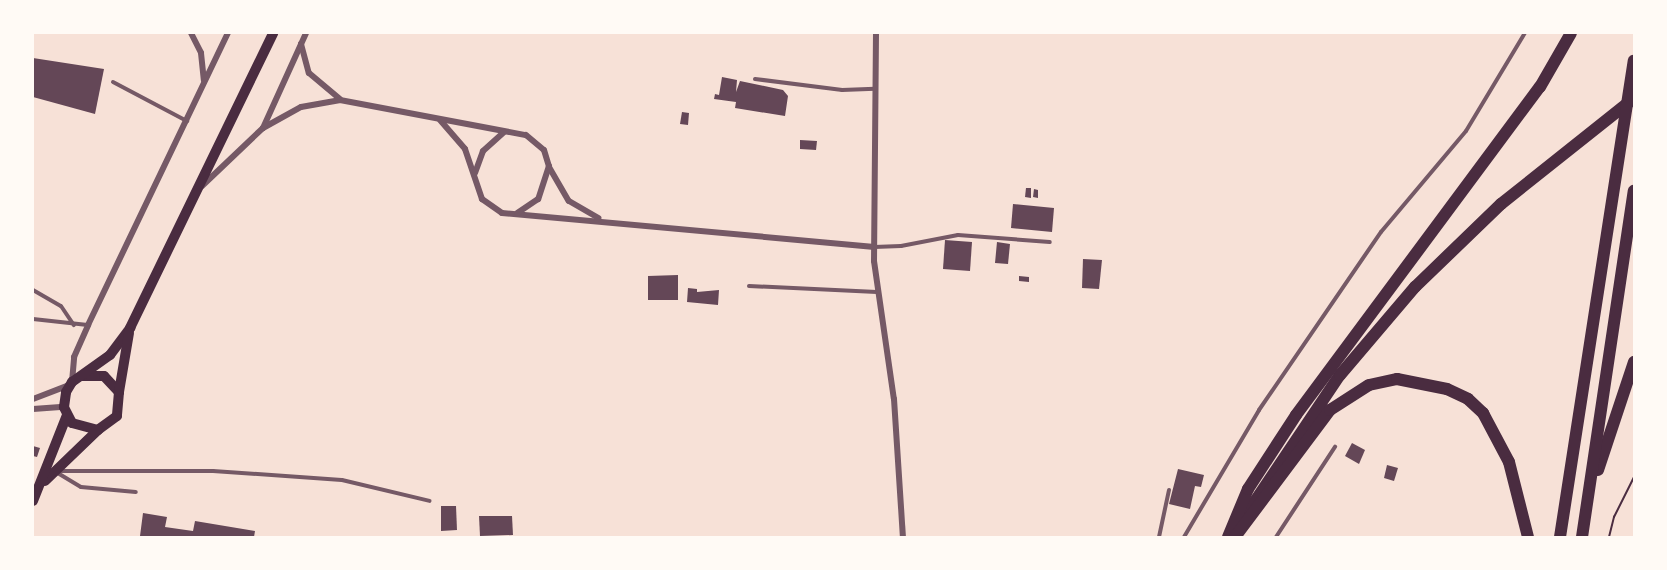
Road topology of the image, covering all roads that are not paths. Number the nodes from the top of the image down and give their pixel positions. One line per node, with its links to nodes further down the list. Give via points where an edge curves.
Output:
1 (190, 33): 12 (street, via 201,53)
2 (228, 33): 12 (street)
3 (273, 33): 23 (main road)
4 (306, 33): 8 (street)
5 (876, 33): 13 (street)
6 (1525, 33): 53 (lane, via 1466,131 1381,232 1248,426)
7 (1571, 33): 54 (main road, via 1540,87 1296,415 1248,489)
8 (301, 44): 14 (street, via 309,73); 18 (street)
9 (1634, 61): 57 (main road)
10 (755, 79): 13 (lane, via 842,90)
11 (113, 82): 17 (lane)
12 (204, 83): 17 (street)
13 (875, 89): 27 (street)
14 (340, 99): 16 (street); 18 (street, via 307,105)
15 (1634, 99): 54 (main road, via 1467,235 1376,330 1287,449)
16 (440, 120): 19 (street); 21 (street, via 465,149)
17 (188, 121): 33 (street)
18 (263, 128): 23 (street, via 204,183)
19 (505, 132): 20 (street, via 534,140 544,150); 21 (street, via 483,151)
20 (549, 166): 24 (street, via 535,203); 25 (street, via 575,207)
21 (474, 180): 24 (street, via 486,204)
22 (1634, 191): 50 (main road)
23 (189, 203): 34 (main road)
24 (508, 214): 25 (street)
25 (613, 221): 27 (street)
26 (1050, 242): 27 (lane, via 958,234)
27 (874, 247): 30 (street)
28 (749, 286): 30 (lane)
29 (33, 290): 32 (lane, via 61,306)
30 (877, 292): 51 (street, via 894,399)
31 (33, 319): 32 (lane)
32 (74, 325): 33 (lane)
33 (88, 325): 37 (street, via 74,357)
34 (130, 328): 36 (main road, via 110,355); 38 (main road)
35 (1634, 362): 50 (main road)
36 (82, 376): 37 (main road); 38 (main road, via 104,376)
37 (71, 383): 39 (street); 41 (main road)
38 (119, 392): 42 (main road, via 117,416)
39 (33, 399)
40 (33, 409): 41 (street)
41 (65, 411): 42 (main road, via 80,428); 45 (main road)
42 (98, 430): 44 (main road)
43 (1335, 447): 55 (lane)
44 (56, 471): 45 (main road); 47 (lane, via 81,487); 49 (lane, via 213,471 342,480)
45 (41, 486): 48 (main road)
46 (1169, 490): 52 (lane)
47 (136, 492)
48 (33, 501)
49 (430, 501)
50 (1584, 520): 58 (main road)
51 (903, 537)
52 (1159, 537)
53 (1184, 537)
54 (1232, 537): 56 (main road, via 1330,410 1362,388 1397,379 1447,389 1478,408 1509,462)
55 (1276, 537)
56 (1528, 537)
57 (1560, 537)
58 (1582, 537)

